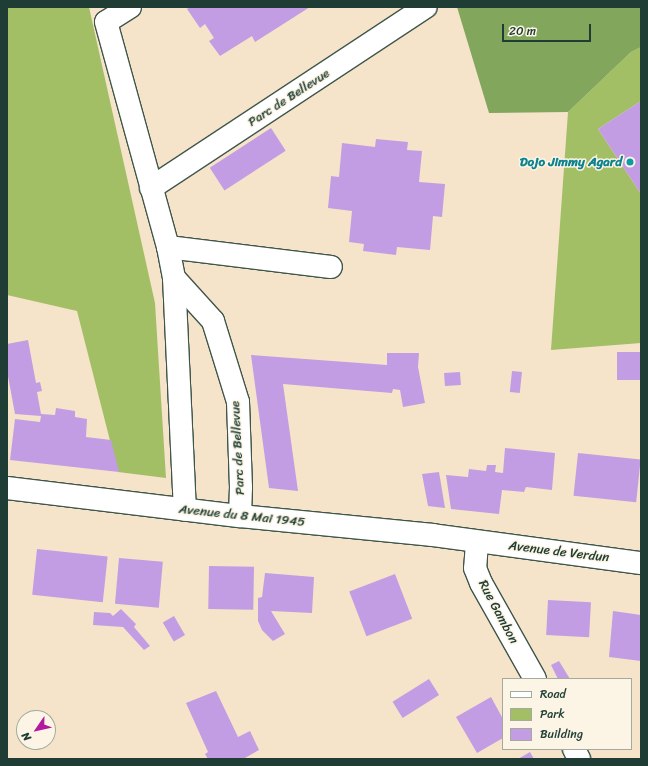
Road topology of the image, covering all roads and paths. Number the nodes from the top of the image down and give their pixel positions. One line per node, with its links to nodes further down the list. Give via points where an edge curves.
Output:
1 (130, 7): 3 (street, via 106,22)
2 (426, 7): 3 (street, Parc de Bellevue)
3 (151, 188): 4 (street)
4 (168, 247): 5 (street); 6 (street)
5 (331, 267)
6 (174, 278): 8 (street); 9 (street, Parc de Bellevue, via 213,321 238,402)
7 (7, 488): 8 (street, Avenue du 8 Mai 1945)
8 (185, 510): 9 (street, Avenue du 8 Mai 1945)
9 (240, 516): 10 (street, Avenue du 8 Mai 1945, via 426,534)
10 (477, 542): 11 (street, Avenue de Verdun); 12 (street, Rue Gambon, via 475,568 481,583)
11 (641, 563)
12 (534, 678)
13 (574, 750): 14 (street)
14 (579, 759)

